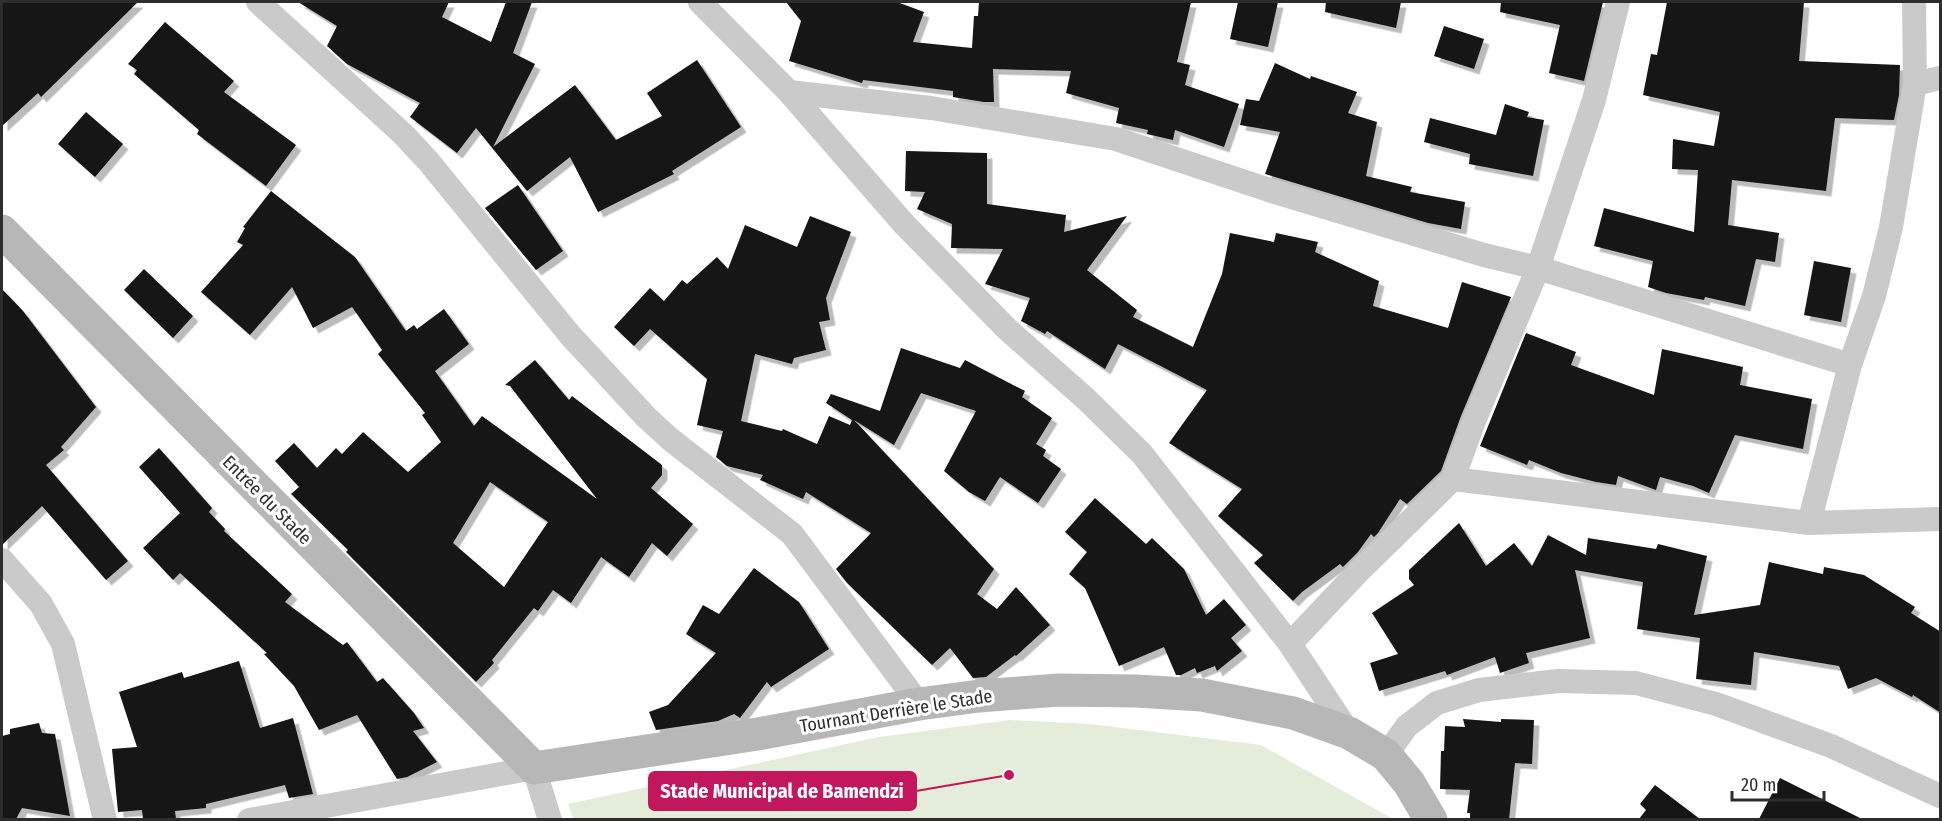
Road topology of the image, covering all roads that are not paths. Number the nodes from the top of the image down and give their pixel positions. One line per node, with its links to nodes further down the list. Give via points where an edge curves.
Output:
1 (258, 2): 16 (street, via 403,134 570,335 646,417 792,534)
2 (700, 2): 7 (street)
3 (1618, 2): 9 (street, via 1594,99)
4 (1914, 2): 6 (street)
5 (1941, 78): 6 (street)
6 (1915, 84): 10 (street, via 1888,238 1874,296)
7 (789, 92): 9 (street, via 931,108 1116,139 1278,193); 15 (street, via 904,224 1007,329 1142,454)
8 (2, 231): 19 (street, Entrée du Stade)
9 (1538, 268): 10 (street); 11 (street)
10 (1850, 365): 13 (street)
11 (1453, 479): 13 (street); 15 (street)
12 (1941, 519): 13 (street)
13 (1809, 523)
14 (2, 560): 21 (street, via 41,604 63,644)
15 (1290, 644): 17 (street)
16 (919, 704): 17 (street, Tournant Derrière le Stade, via 1059,690 1202,695 1293,713); 19 (street, Tournant Derrière le Stade, via 747,736)
17 (1349, 733): 18 (street, Tournant Derrière le Stade)
18 (1386, 755): 20 (street, via 1407,726 1437,703 1479,690 1558,681 1636,683 1716,704 1831,746); 24 (street, Tournant Derrière le Stade)
19 (534, 768): 22 (street); 23 (street)
20 (1941, 796)
21 (105, 819)
22 (249, 819)
23 (550, 819)
24 (1431, 819)

